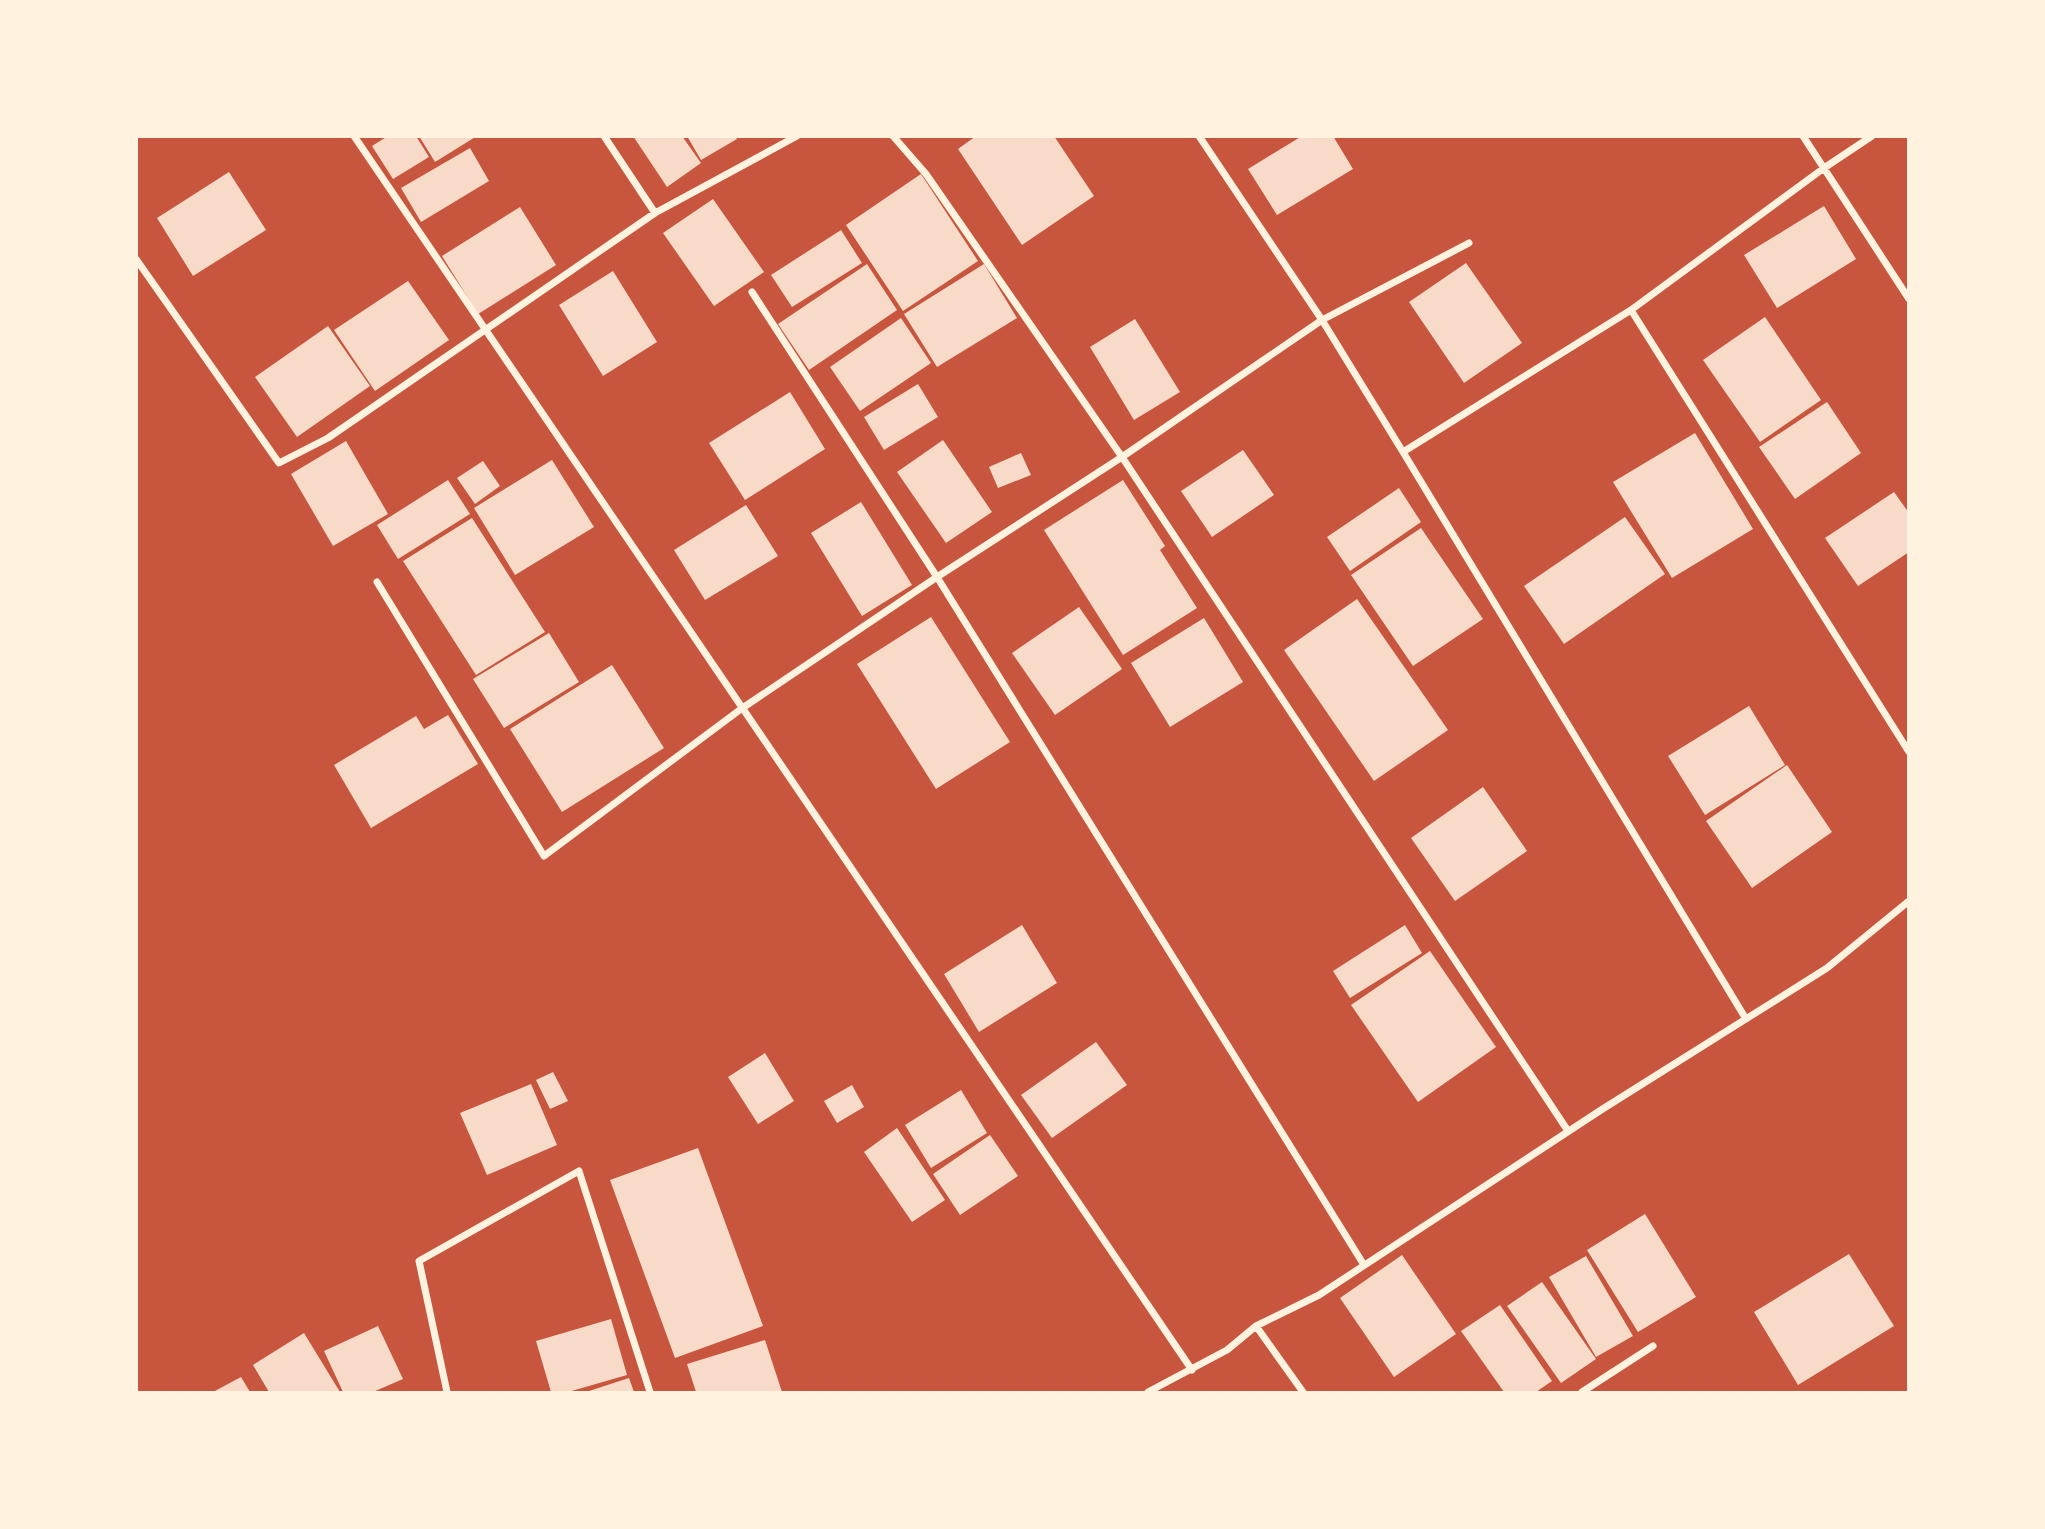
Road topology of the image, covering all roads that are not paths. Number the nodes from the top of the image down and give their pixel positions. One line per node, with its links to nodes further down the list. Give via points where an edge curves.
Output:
1 (354, 136): 16 (street)
2 (604, 136): 9 (street)
3 (797, 136): 9 (street)
4 (893, 136): 18 (street, via 926,174)
5 (1199, 136): 15 (street)
6 (1803, 136): 8 (street)
7 (1872, 136): 8 (street)
8 (1824, 168): 13 (street); 14 (street)
9 (655, 213): 16 (street)
10 (1469, 243): 15 (street)
11 (136, 259): 16 (street, via 279,463 328,438)
12 (752, 292): 19 (street)
13 (1909, 299)
14 (1631, 310): 17 (street); 22 (street)
15 (1322, 320): 17 (street); 18 (street)
16 (486, 330): 21 (street)
17 (1403, 452): 24 (street)
18 (1122, 457): 19 (street); 25 (street)
19 (937, 577): 21 (street); 26 (street)
20 (377, 582): 21 (street, via 544,856)
21 (741, 709): 29 (street)
22 (1909, 752)
23 (1909, 901): 24 (street, via 1827,968)
24 (1746, 1019): 25 (street)
25 (1568, 1131): 26 (street)
26 (1364, 1265): 27 (street)
27 (1256, 1326): 29 (street); 33 (street)
28 (1653, 1346): 34 (street)
29 (1192, 1370): 32 (street)
30 (447, 1392): 31 (street, via 419,1261 579,1171)
31 (650, 1392)
32 (1148, 1392)
33 (1303, 1392)
34 (1582, 1392)

